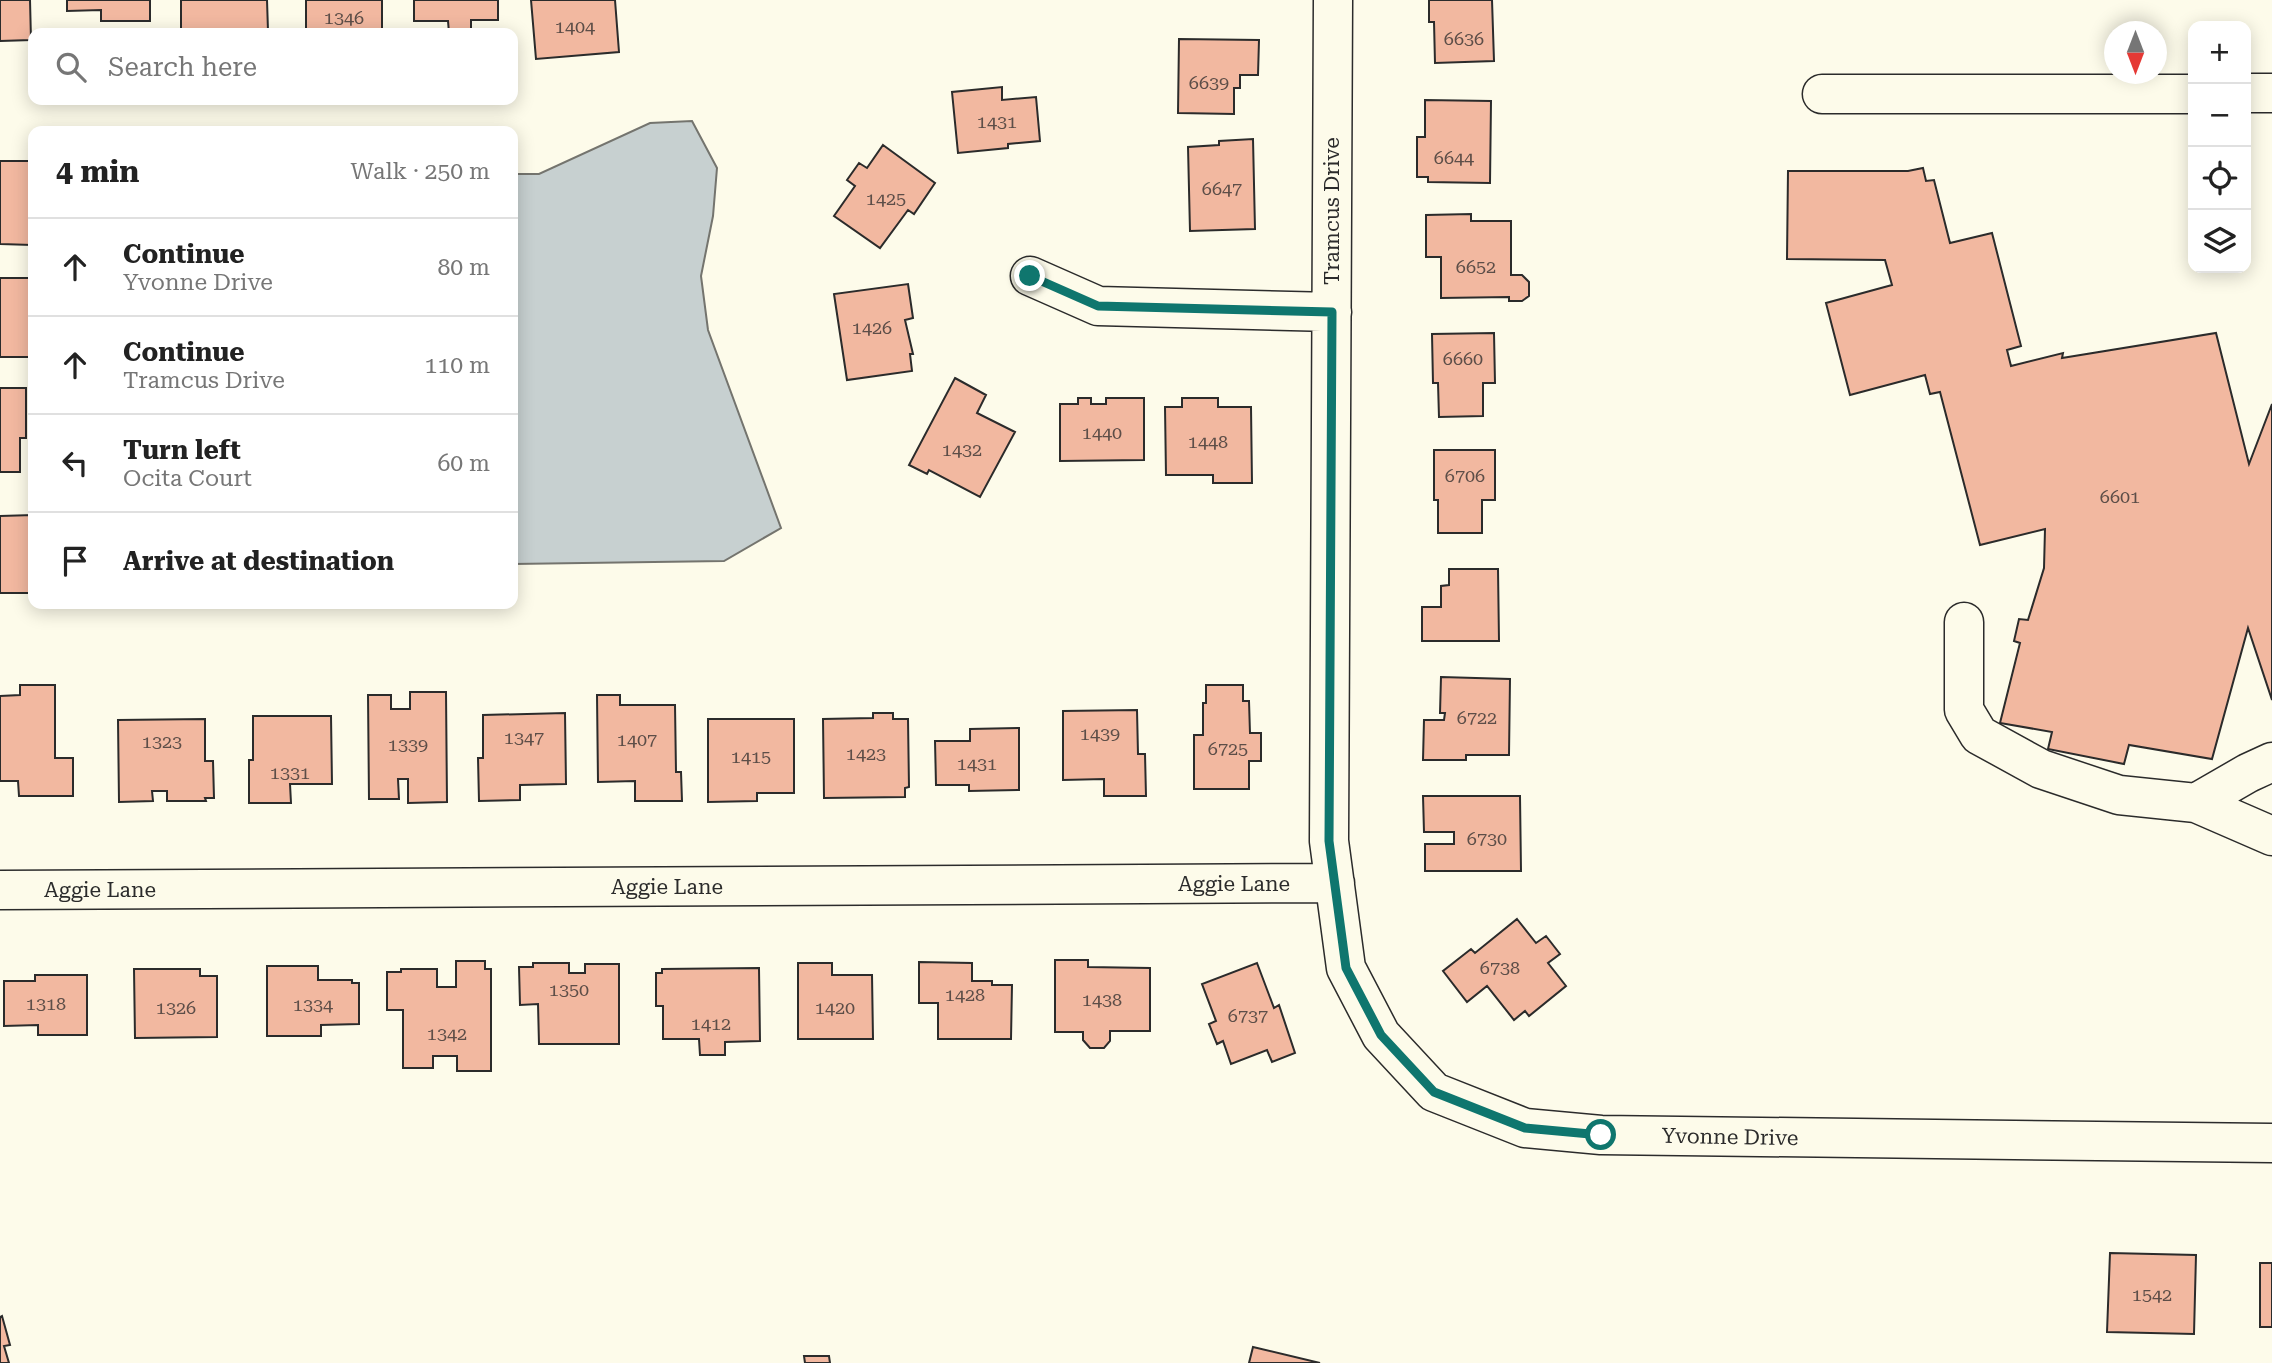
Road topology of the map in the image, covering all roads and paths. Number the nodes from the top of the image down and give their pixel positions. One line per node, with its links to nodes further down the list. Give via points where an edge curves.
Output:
1 (1334, 0): 7 (street, Tramcus Drive)
2 (2188, 93): 5 (street)
3 (2251, 93): 4 (street)
4 (2272, 93)
5 (1822, 94)
6 (1030, 276): 7 (street, via 1098,306)
7 (1332, 312): 12 (street, Tramcus Drive, via 1329,841)
8 (1964, 622): 10 (street, via 1964,710 1979,735 2041,769 2119,795)
9 (2272, 762): 10 (street)
10 (2196, 803): 11 (street)
11 (2272, 836)
12 (1335, 883): 13 (street, Aggie Lane); 14 (street, Yvonne Drive, via 1346,968 1381,1035 1434,1092 1525,1128 1601,1135)
13 (0, 890)
14 (2272, 1143)

